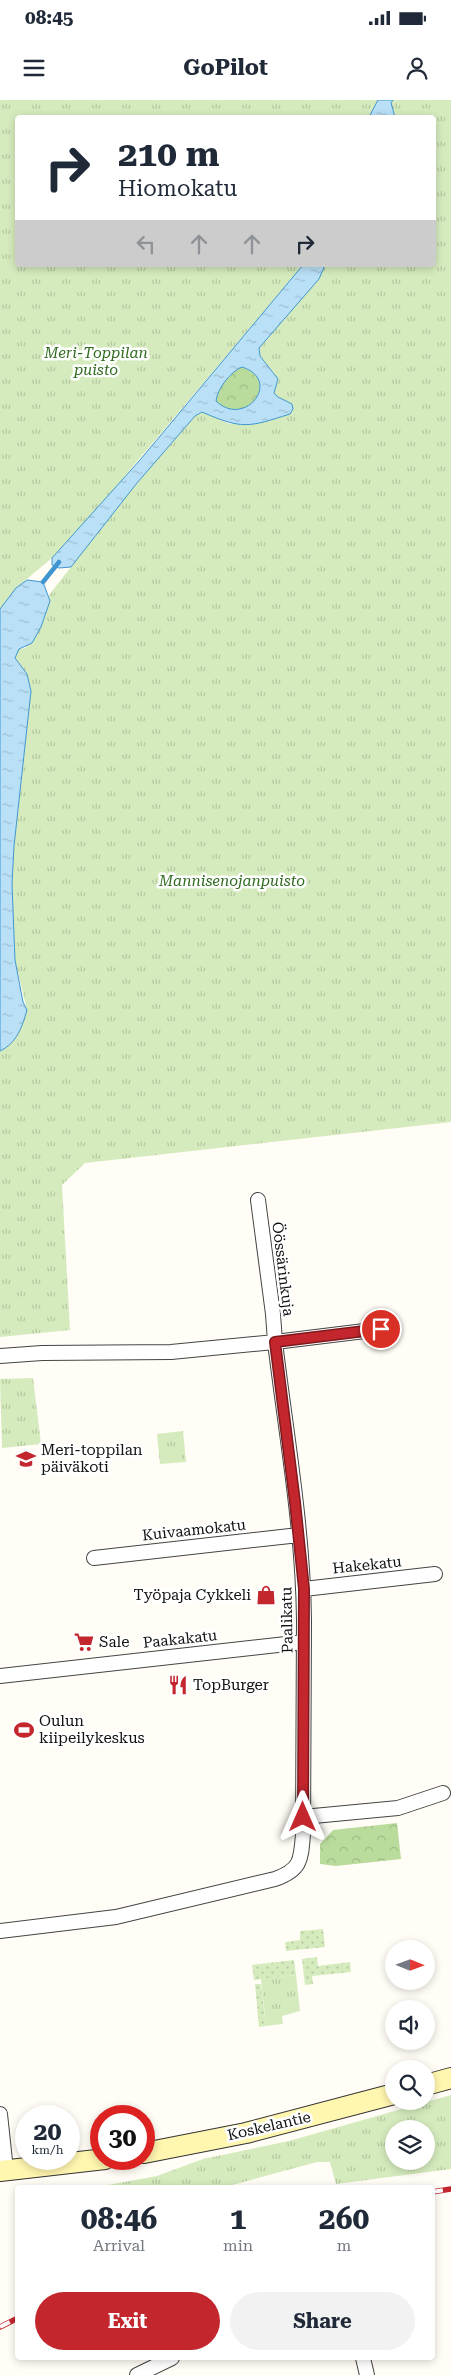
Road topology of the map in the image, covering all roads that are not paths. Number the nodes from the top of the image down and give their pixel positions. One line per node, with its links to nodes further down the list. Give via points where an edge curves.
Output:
1 (258, 1200): 3 (street, Öössärinkuja)
2 (381, 1329): 3 (street)
3 (275, 1342): 4 (street, via 170,1352 42,1352); 5 (street, Paalikatu)
4 (0, 1356)
5 (299, 1535): 6 (street, Kuivaamokatu); 8 (street, Paalikatu)
6 (94, 1558)
7 (435, 1574): 8 (street, Hakekatu)
8 (304, 1589): 9 (street, Paalikatu)
9 (304, 1642): 10 (street, Paakakatu); 12 (street, Paalikatu)
10 (0, 1676)
11 (443, 1793): 12 (street, via 398,1808)
12 (303, 1817): 13 (street, Paalikatu, via 300,1861 296,1869 282,1877 116,1917)
13 (0, 1931)
14 (451, 2078): 15 (main road)
15 (435, 2082)
16 (385, 2096): 18 (main road, Koskelantie, via 246,2133)
17 (0, 2114): 20 (street)
18 (155, 2151)
19 (90, 2161): 20 (main road)
20 (3, 2170)
21 (168, 2360): 23 (street)
22 (363, 2360): 24 (street)
23 (137, 2375)
24 (367, 2375)

